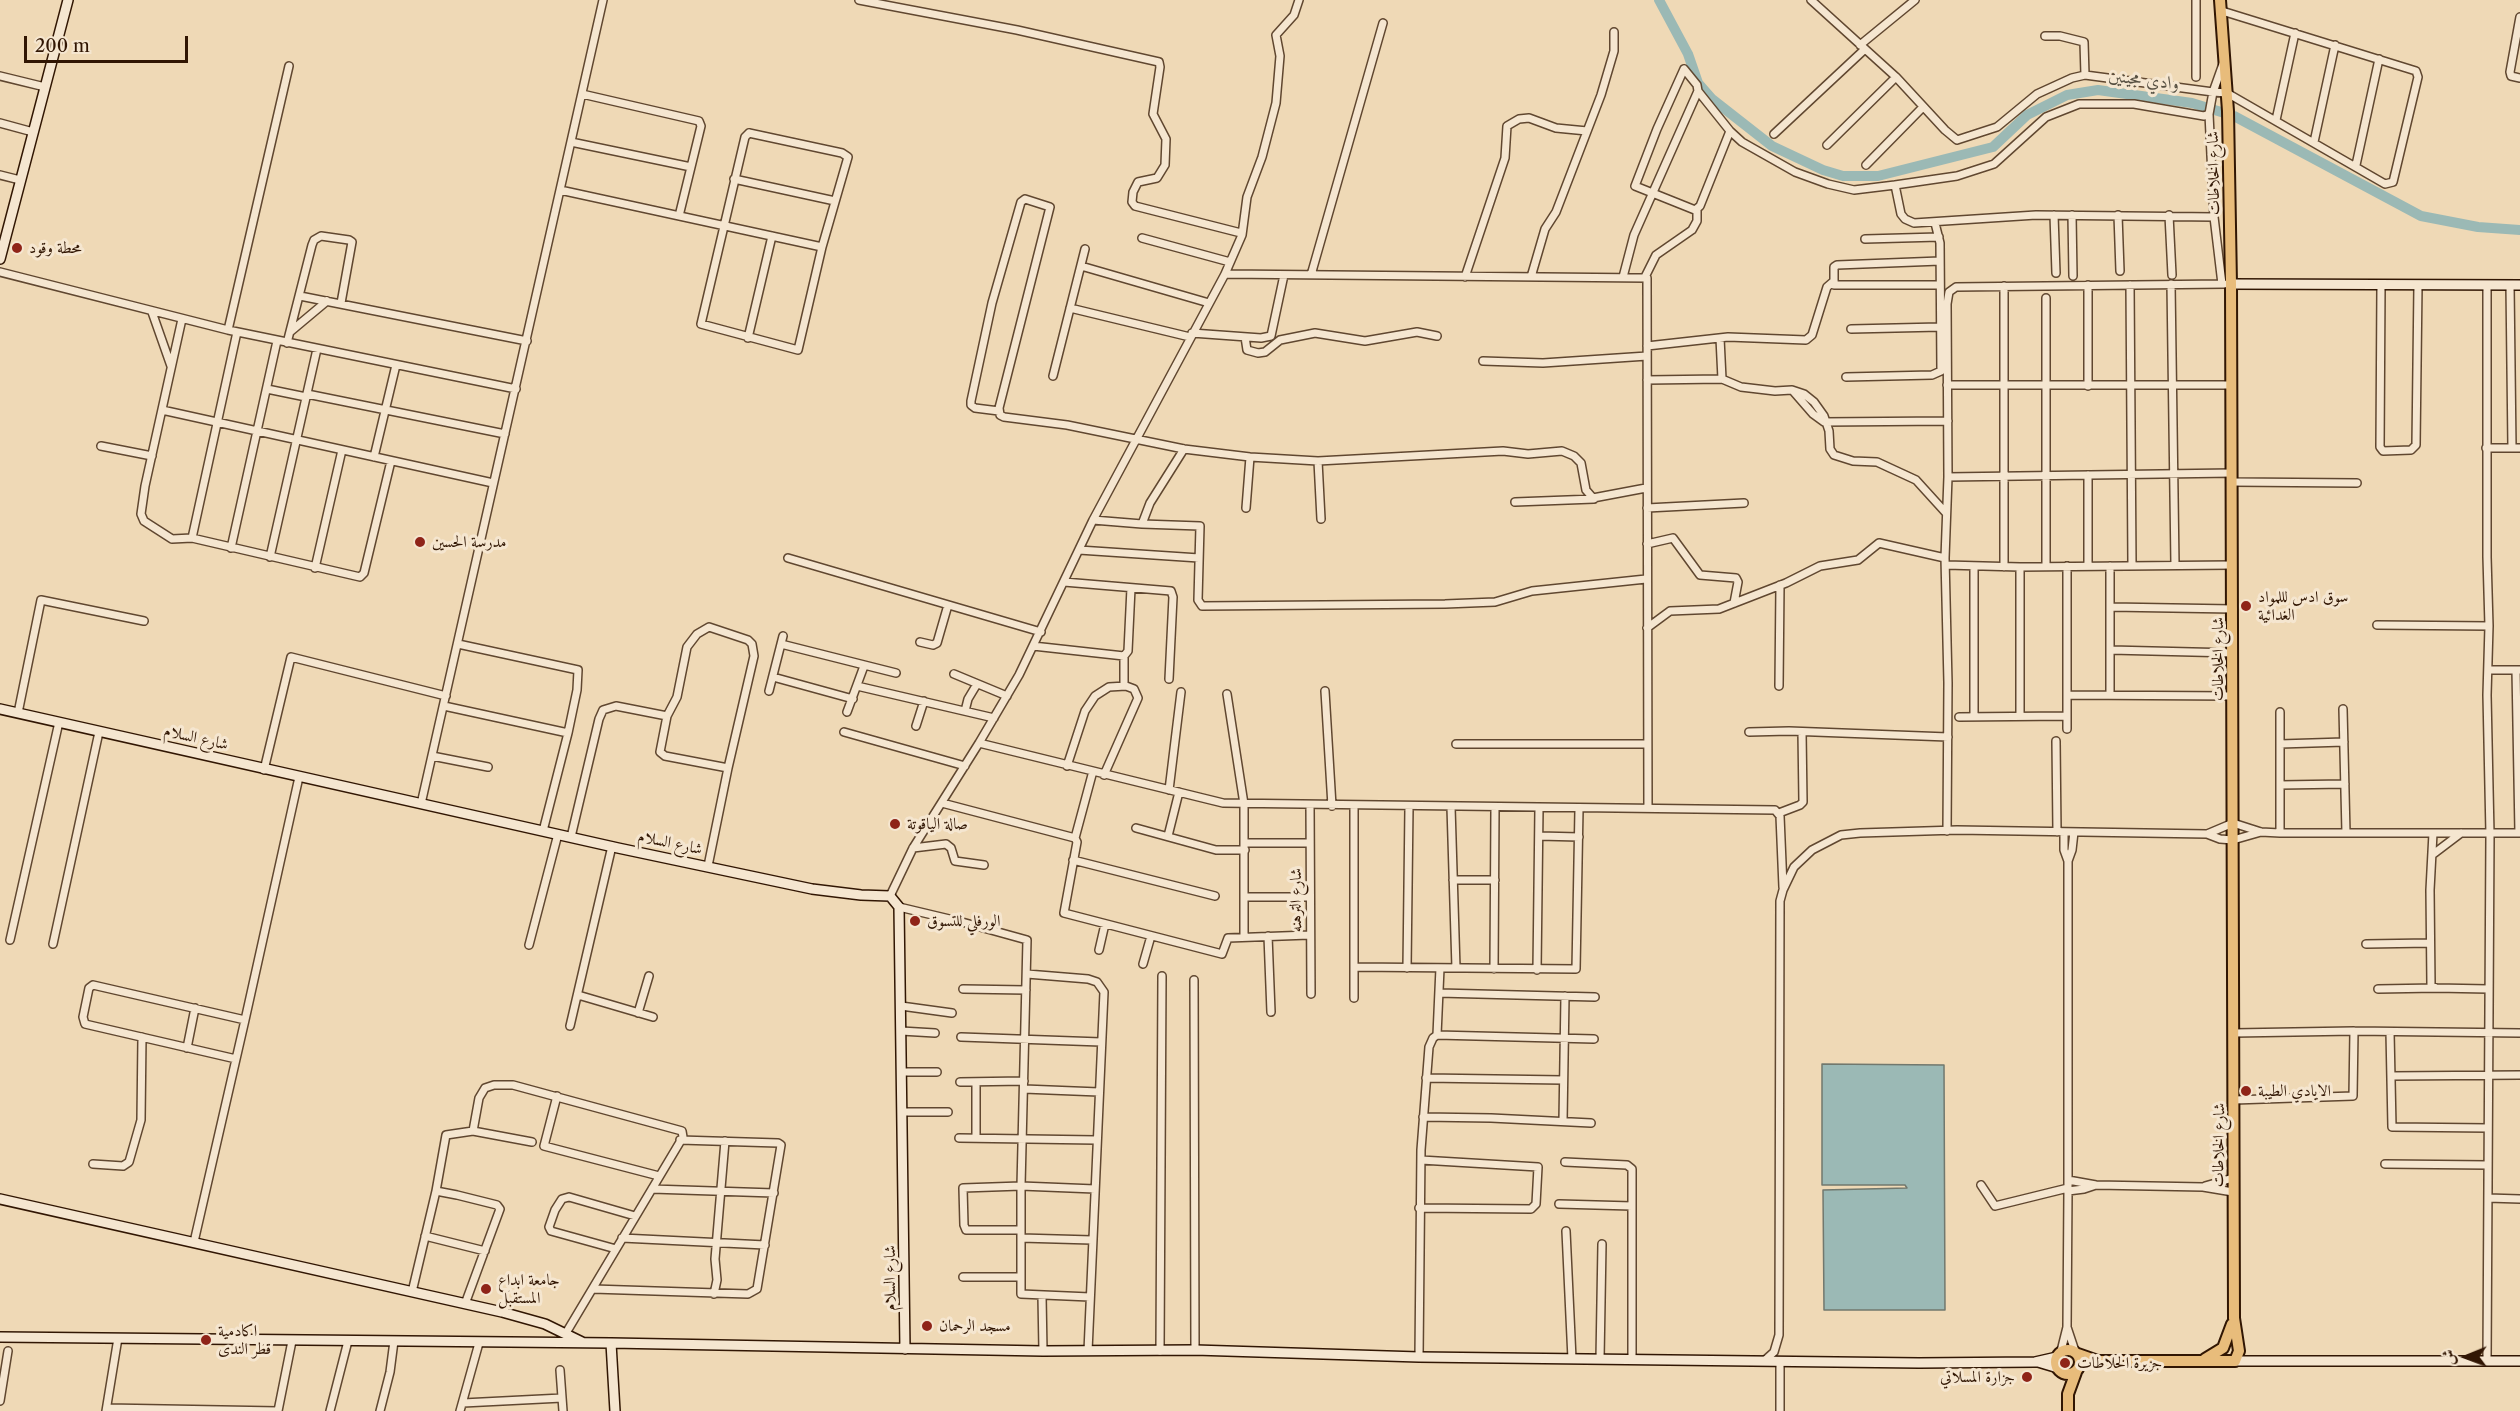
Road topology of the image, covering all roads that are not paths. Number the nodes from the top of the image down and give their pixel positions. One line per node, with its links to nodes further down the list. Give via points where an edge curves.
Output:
1 (68, 0): 24 (main road)
2 (603, 0): 28 (street)
3 (860, 0): 59 (street, via 1157,60 1160,68 1153,114 1166,135 1165,160 1159,177 1138,182 1133,204)
4 (1299, 0): 59 (street, via 1294,15 1276,35 1280,56 1276,103 1247,197)
5 (1811, 0): 15 (street)
6 (1915, 0): 15 (street)
7 (2196, 0): 21 (street)
8 (2221, 6): 12 (street); 16 (main road, شارع الخلاطات)
9 (2520, 17): 23 (street, via 2510,72)
10 (1383, 23): 75 (street)
11 (1614, 32): 33 (street, via 1614,51)
12 (2295, 33): 14 (street); 31 (street)
13 (2044, 36): 19 (street, via 2084,42)
14 (2335, 45): 17 (street); 38 (street)
15 (1863, 47): 22 (street); 36 (street)
16 (2225, 59): 26 (street); 27 (main road, شارع الخلاطات)
17 (2379, 59): 41 (street); 41 (street, via 2418,73 2395,180 2385,184)
18 (289, 66): 103 (street)
19 (2085, 75): 26 (street); 29 (street, via 2037,94 1997,127 1960,140 1953,138)
20 (0, 76): 24 (street)
21 (2196, 77)
22 (1896, 78): 29 (street); 39 (street)
23 (2520, 78)
24 (45, 87): 35 (main road)
25 (1698, 91): 34 (street); 48 (street); 48 (street, via 1684,69 1635,182 1638,188)
26 (2213, 92): 27 (street); 30 (street)
27 (2227, 93): 31 (street); 84 (main road, شارع الخلاطات)
28 (582, 94): 37 (street); 42 (street, via 699,121)
29 (1923, 107): 40 (street)
30 (2209, 114): 46 (street, via 2197,116 2134,105 2079,104 2046,117 1994,164 1957,176); 56 (street)
31 (2276, 120): 38 (street)
32 (0, 123): 35 (street)
33 (1587, 131): 78 (street, via 1556,128 1525,117 1507,126 1505,158); 79 (street, via 1554,216 1545,228)
34 (1730, 131): 46 (street, via 1763,155 1828,184 1866,190); 50 (street)
35 (33, 132): 45 (main road)
36 (1774, 134)
37 (571, 142): 42 (street); 47 (street)
38 (2314, 142): 41 (street)
39 (1827, 145)
40 (1866, 165)
41 (2355, 165)
42 (690, 167): 55 (street)
43 (0, 175): 45 (street)
44 (734, 179): 49 (street); 49 (street, via 747,133 842,153 848,158); 58 (street)
45 (20, 180): 66 (main road)
46 (1896, 185): 57 (street, via 1899,209 1905,219)
47 (560, 190): 55 (street); 112 (street)
48 (1653, 193): 50 (street, via 1691,210); 80 (street, via 1634,235)
49 (835, 201): 64 (street)
50 (1696, 208): 81 (street, via 1692,230 1656,255)
51 (2054, 215): 52 (street); 57 (street); 72 (street)
52 (2072, 215): 53 (street); 77 (street)
53 (2118, 215): 54 (street); 70 (street)
54 (2169, 215): 56 (street); 76 (street)
55 (678, 216): 58 (street)
56 (2214, 217): 84 (street)
57 (1935, 223): 61 (street)
58 (722, 225): 60 (street); 109 (street, via 701,324)
59 (1242, 235): 68 (street)
60 (772, 236): 64 (street); 109 (street)
61 (1939, 237): 63 (street); 67 (street)
62 (1142, 238): 68 (street)
63 (1865, 239)
64 (822, 247): 109 (street, via 799,349)
65 (1085, 249): 69 (street)
66 (0, 258)
67 (1940, 261): 82 (street, via 1837,265); 85 (street)
68 (1230, 262): 73 (street)
69 (1081, 266): 97 (street); 98 (street)
70 (2120, 271)
71 (0, 272): 99 (street)
72 (2056, 273)
73 (1225, 274): 74 (street); 97 (street)
74 (1284, 275): 75 (street); 108 (street, via 1270,336)
75 (1311, 275): 78 (street)
76 (2172, 275)
77 (2073, 276)
78 (1466, 277): 79 (street)
79 (1531, 277): 80 (street)
80 (1623, 277): 81 (street)
81 (1645, 277): 114 (street)
82 (1834, 281): 85 (street, via 1836,287); 110 (street, via 1827,287 1809,338)
83 (2171, 284): 84 (street); 87 (street); 126 (street)
84 (2227, 284): 88 (main road); 127 (main road, شارع الخلاطات)
85 (1940, 285): 101 (street)
86 (2088, 285): 87 (street); 92 (street); 129 (street)
87 (2130, 285): 130 (street)
88 (2381, 285): 89 (main road); 89 (street, via 2380,447 2384,451 2411,450 2416,445)
89 (2418, 285): 90 (main road)
90 (2487, 285): 91 (main road); 146 (street)
91 (2515, 285): 147 (street)
92 (2004, 286): 124 (street); 125 (street, via 1956,287 1949,292)
93 (300, 296): 95 (street); 96 (street, via 314,240 321,236 349,240); 105 (street)
94 (2046, 298): 128 (street)
95 (327, 301): 96 (street); 105 (street)
96 (341, 303): 112 (street)
97 (1209, 303): 106 (street)
98 (1070, 308): 106 (street); 120 (street)
99 (152, 312): 100 (street); 119 (street)
100 (182, 319): 103 (street); 119 (street)
101 (1940, 327): 102 (street); 121 (street, via 1938,374)
102 (1851, 328)
103 (228, 330): 104 (street)
104 (237, 332): 111 (street); 138 (street)
105 (290, 332): 113 (street)
106 (1191, 335): 108 (street); 143 (street)
107 (1437, 336): 108 (street, via 1417,332 1355,341 1315,333 1280,340 1258,353 1247,350)
108 (1245, 337)
109 (748, 338)
110 (1720, 338): 114 (street); 122 (street)
111 (277, 341): 113 (street); 132 (street)
112 (526, 341): 131 (street)
113 (287, 343): 115 (street)
114 (1647, 346): 116 (street)
115 (317, 349): 118 (street); 133 (street)
116 (1647, 356): 117 (street, via 1543,363); 123 (street)
117 (1483, 361)
118 (396, 364): 131 (street); 135 (street)
119 (171, 367): 134 (street)
120 (1053, 376)
121 (1846, 377)
122 (1722, 379): 123 (street); 139 (street, via 1741,387 1792,390 1809,397)
123 (1647, 380): 163 (street)
124 (2003, 384): 125 (street); 128 (street); 158 (street)
125 (1947, 385): 137 (street)
126 (2172, 385): 127 (street); 130 (street); 155 (street)
127 (2231, 385): 160 (main road, شارع الخلاطات)
128 (2046, 386): 129 (street); 156 (street)
129 (2088, 386): 130 (street)
130 (2130, 386): 154 (street)
131 (516, 388): 141 (street)
132 (267, 389): 133 (street); 140 (street)
133 (306, 396): 135 (street); 142 (street)
134 (162, 410): 138 (street); 149 (street)
135 (385, 411): 141 (street); 150 (street)
136 (999, 411): 136 (street, via 1050,207 1025,200 1021,202 992,303 971,401 975,408); 143 (street, via 1004,417)
137 (1948, 420): 139 (street); 159 (street)
138 (217, 422): 140 (street); 173 (street)
139 (1827, 423): 169 (street, via 1834,456 1853,462 1877,462 1916,480)
140 (257, 431): 142 (street); 175 (street)
141 (505, 434): 161 (street)
142 (295, 439): 148 (street); 177 (street)
143 (1135, 440): 145 (street); 171 (street)
144 (101, 446): 149 (street)
145 (1184, 448): 151 (street); 172 (street, via 1150,503)
146 (2486, 448): 147 (street); 202 (street)
147 (2516, 448)
148 (342, 450): 150 (street); 191 (street)
149 (152, 456): 173 (street, via 142,518 169,538)
150 (374, 457): 152 (street)
151 (1250, 457): 153 (street); 167 (street)
152 (391, 461): 161 (street); 191 (street, via 363,576)
153 (1318, 461): 164 (street, via 1562,451 1579,460 1586,490); 170 (street)
154 (2131, 474): 155 (street); 157 (street); 181 (street)
155 (2173, 474): 160 (street); 182 (street)
156 (2046, 475): 157 (street); 158 (street); 185 (street)
157 (2088, 475): 187 (street)
158 (2004, 476): 159 (street); 189 (street)
159 (1948, 477): 169 (street)
160 (2232, 478): 162 (street); 183 (main road, شارع الخلاطات)
161 (493, 483): 206 (street)
162 (2357, 483)
163 (1646, 488): 164 (street); 168 (street)
164 (1597, 499): 165 (street)
165 (1515, 502)
166 (1744, 503): 168 (street)
167 (1246, 508)
168 (1647, 508): 174 (street)
169 (1946, 513): 180 (street)
170 (1321, 519)
171 (1093, 520): 172 (street); 176 (street)
172 (1142, 524): 179 (street, via 1200,526)
173 (192, 538): 175 (street)
174 (1647, 544): 192 (street); 196 (street, via 1673,538 1700,575 1736,578)
175 (231, 548): 177 (street)
176 (1079, 550): 179 (street); 193 (street)
177 (270, 557): 191 (street)
178 (788, 558): 197 (street)
179 (1199, 558): 192 (street, via 1198,600 1202,606 1495,602 1532,591)
180 (1946, 562): 184 (street); 194 (street, via 1879,543 1858,560 1820,566); 254 (street)
181 (2132, 565): 182 (street); 188 (street)
182 (2175, 565): 183 (street)
183 (2232, 565): 199 (main road, شارع الخلاطات)
184 (1974, 566): 189 (street); 241 (street)
185 (2046, 566): 186 (street); 190 (street)
186 (2067, 566): 187 (street); 227 (street)
187 (2088, 566): 188 (street)
188 (2110, 566): 198 (street)
189 (2004, 567): 190 (street)
190 (2020, 567): 242 (street)
191 (315, 568)
192 (1646, 579): 203 (street)
193 (1064, 582): 195 (street); 204 (street)
194 (1780, 585): 196 (street); 221 (street)
195 (1131, 588): 210 (street, via 1128,651); 217 (street, via 1173,593)
196 (1734, 603): 203 (street, via 1719,609 1670,611)
197 (948, 605): 204 (street); 205 (street, via 937,643)
198 (2111, 607): 199 (street); 208 (street)
199 (2233, 609): 209 (main road, شارع الخلاطات)
200 (144, 621): 239 (street, via 41,600)
201 (2377, 625): 202 (street)
202 (2489, 626): 212 (street)
203 (1647, 628): 259 (street)
204 (1041, 632): 207 (street)
205 (920, 642)
206 (458, 644): 228 (street); 253 (street, via 578,670)
207 (1034, 646): 210 (street); 229 (street)
208 (2111, 650): 209 (street); 226 (street)
209 (2233, 653): 230 (main road, شارع الخلاطات)
210 (1124, 656): 219 (street)
211 (864, 666): 214 (street); 216 (street, via 782,640); 220 (street)
212 (2488, 670): 213 (street); 301 (street)
213 (2518, 670): 297 (street)
214 (896, 673)
215 (954, 674): 218 (street)
216 (773, 677): 222 (street); 231 (street)
217 (1169, 679)
218 (977, 684): 229 (street); 236 (street)
219 (1124, 685): 263 (street, via 1109,687 1095,696); 268 (street, via 1134,689 1138,698)
220 (857, 686): 231 (street); 232 (street)
221 (1779, 686)
222 (769, 691)
223 (1325, 691): 278 (street)
224 (1181, 692): 272 (street)
225 (1227, 694): 276 (street)
226 (2110, 694): 227 (street); 230 (street)
227 (2067, 695): 243 (street)
228 (446, 696): 233 (street); 266 (street, via 291,657)
229 (1007, 696): 245 (street)
230 (2233, 696): 287 (main road, شارع الخلاطات)
231 (852, 699): 237 (street)
232 (924, 701): 236 (street); 247 (street)
233 (444, 706): 253 (street); 261 (street)
234 (0, 709): 239 (main road, شارع السلام)
235 (2343, 709): 256 (street)
236 (965, 711): 245 (street)
237 (847, 712)
238 (2280, 712): 260 (street)
239 (18, 713): 246 (main road, شارع السلام)
240 (667, 716): 265 (street, via 660,747 662,755); 265 (street, via 677,697 690,640 704,629 713,628 748,640 754,650 753,665); 304 (street, via 616,706 603,710)
241 (1974, 716): 242 (street); 244 (street)
242 (2020, 716): 243 (street)
243 (2067, 716): 248 (street)
244 (1959, 717)
245 (994, 718): 257 (street)
246 (59, 722): 249 (main road, شارع السلام); 330 (street)
247 (916, 726)
248 (2067, 729)
249 (99, 732): 266 (main road, شارع السلام); 332 (street)
250 (844, 732): 262 (street)
251 (1749, 732): 252 (street)
252 (1802, 732): 254 (street); 286 (street, via 1803,802)
253 (568, 733): 289 (street)
254 (1948, 737): 290 (street)
255 (2056, 741): 291 (street)
256 (2344, 742): 260 (street); 270 (street)
257 (979, 743): 262 (street); 263 (street)
258 (1456, 744): 259 (street)
259 (1646, 744): 284 (street)
260 (2280, 744): 271 (street)
261 (432, 756): 264 (street); 275 (street)
262 (965, 766): 274 (street)
263 (1067, 766): 267 (street)
264 (488, 767)
265 (728, 768): 316 (street)
266 (264, 770): 269 (main road, شارع السلام)
267 (1093, 771): 268 (street); 306 (street)
268 (1104, 775): 272 (street)
269 (299, 777): 275 (main road, شارع السلام); 364 (street)
270 (2345, 784): 271 (street); 295 (street)
271 (2280, 785): 294 (street)
272 (1169, 790): 273 (street)
273 (1179, 792): 276 (street); 302 (street)
274 (942, 803): 306 (street); 311 (street)
275 (422, 804): 289 (main road, شارع السلام)
276 (1244, 804): 277 (street); 310 (street)
277 (1310, 806): 278 (street); 308 (street, شارع الترهنه)
278 (1332, 806): 279 (street)
279 (1354, 806): 280 (street); 337 (street)
280 (1409, 807): 281 (street); 338 (street)
281 (1451, 807): 282 (street); 317 (street)
282 (1495, 808): 283 (street); 318 (street)
283 (1539, 808): 285 (street); 303 (street)
284 (1647, 808): 285 (street); 286 (street)
285 (1580, 809): 305 (street)
286 (1779, 813): 319 (street)
287 (2233, 823): 293 (street); 299 (street); 307 (main road, شارع الخلاطات)
288 (1136, 828): 302 (street)
289 (543, 831): 298 (main road, شارع السلام)
290 (1947, 831): 291 (street); 319 (street, via 1840,835 1802,857)
291 (2060, 832): 292 (street); 314 (street)
292 (2074, 832): 299 (street); 314 (street)
293 (2261, 832): 294 (street); 307 (street)
294 (2280, 832): 295 (street)
295 (2346, 833): 296 (street)
296 (2433, 833): 300 (street); 312 (street)
297 (2519, 833): 301 (street)
298 (558, 834): 304 (main road, شارع السلام); 334 (street)
299 (2207, 834): 307 (street)
300 (2461, 834): 301 (street); 312 (street)
301 (2490, 834): 349 (street)
302 (1168, 836): 310 (street, via 1216,850)
303 (1539, 836): 305 (street); 342 (street)
304 (571, 837): 309 (main road, شارع السلام)
305 (1579, 837): 342 (street, via 1577,967)
306 (1075, 838): 313 (street)
307 (2233, 840): 372 (main road, شارع الخلاطات)
308 (1309, 843): 310 (street); 323 (street, شارع الترهنه)
309 (612, 846): 316 (main road, شارع السلام); 354 (street)
310 (1245, 847): 322 (street)
311 (913, 848): 315 (street, via 946,844 955,861); 320 (street)
312 (2432, 855): 331 (street)
313 (1073, 860): 321 (street); 325 (street, via 1064,913)
314 (2068, 861): 416 (street)
315 (984, 865)
316 (708, 866): 320 (main road, شارع السلام, via 828,891)
317 (1454, 880): 318 (street); 340 (street)
318 (1495, 880): 341 (street)
319 (1783, 890): 476 (street, via 1779,1335 1774,1352)
320 (890, 896): 324 (main road)
321 (1215, 896)
322 (1245, 897): 323 (street); 328 (street)
323 (1309, 897): 326 (street, شارع الترهنه)
324 (899, 907): 343 (street, via 1026,940); 358 (main road, شارع السلام)
325 (1105, 924): 327 (street); 335 (street)
326 (1309, 935): 329 (street); 353 (street, شارع الترهنه)
327 (1151, 936): 328 (street, via 1222,954 1226,939); 336 (street)
328 (1244, 936): 329 (street)
329 (1268, 936): 360 (street)
330 (9, 940)
331 (2430, 943): 333 (street); 347 (street, via 2431,985)
332 (53, 944)
333 (2366, 944)
334 (529, 945)
335 (1099, 950)
336 (1143, 964)
337 (1354, 967): 338 (street); 357 (street)
338 (1407, 968): 339 (street)
339 (1440, 968): 340 (street); 352 (street)
340 (1456, 968): 341 (street)
341 (1494, 969): 342 (street)
342 (1538, 970)
343 (1026, 974): 351 (street); 379 (street, via 1097,982 1104,992)
344 (649, 976): 361 (street)
345 (1162, 976): 470 (street)
346 (1194, 980): 466 (street)
347 (2436, 988): 348 (street); 349 (street)
348 (2378, 989)
349 (2488, 989): 370 (street)
350 (963, 990): 351 (street)
351 (1026, 990): 376 (street)
352 (1439, 993): 355 (street); 373 (street)
353 (1311, 994)
354 (578, 995): 361 (street); 365 (street)
355 (1564, 996): 356 (street); 377 (street)
356 (1595, 997)
357 (1354, 998)
358 (901, 1006): 362 (street); 367 (main road, شارع السلام)
359 (195, 1008): 364 (street); 374 (street, via 90,986 85,1024); 380 (street)
360 (1271, 1012)
361 (638, 1013): 363 (street)
362 (952, 1013)
363 (652, 1017)
364 (245, 1020): 381 (street)
365 (570, 1026)
366 (2354, 1031): 369 (street); 372 (street); 394 (street, via 2353,1096)
367 (901, 1032): 368 (street); 382 (main road, شارع السلام)
368 (935, 1032)
369 (2390, 1032): 370 (street); 386 (street)
370 (2488, 1033): 371 (street); 384 (street)
371 (2520, 1033)
372 (2234, 1034): 394 (main road, شارع الخلاطات)
373 (1437, 1035): 377 (street); 387 (street, via 1429,1047)
374 (142, 1037): 380 (street); 411 (street, via 141,1120 129,1162 123,1166)
375 (961, 1037): 376 (street)
376 (1025, 1038): 379 (street); 391 (street)
377 (1564, 1038): 378 (street); 388 (street)
378 (1594, 1039)
379 (1101, 1042): 392 (street)
380 (187, 1048): 381 (street)
381 (236, 1059): 440 (street)
382 (902, 1072): 383 (street); 395 (main road, شارع السلام)
383 (937, 1072)
384 (2488, 1075): 385 (street); 386 (street); 400 (street)
385 (2520, 1075)
386 (2391, 1076): 400 (street, via 2392,1127)
387 (1426, 1078): 388 (street); 397 (street)
388 (1563, 1080): 398 (street)
389 (960, 1082): 390 (street)
390 (976, 1082): 391 (street); 403 (street)
391 (1024, 1085): 392 (street); 404 (street)
392 (1099, 1092): 406 (street)
393 (557, 1096): 401 (street, via 513,1085 485,1088 479,1098); 405 (street, via 680,1129); 414 (street, via 544,1146)
394 (2234, 1100): 415 (main road, شارع الخلاطات)
395 (903, 1112): 396 (street); 465 (main road, شارع السلام)
396 (948, 1112)
397 (1423, 1117): 398 (street); 409 (street)
398 (1563, 1121): 399 (street)
399 (1591, 1123)
400 (2488, 1128): 413 (street)
401 (473, 1131): 407 (street); 424 (street, via 446,1135)
402 (959, 1138): 403 (street)
403 (976, 1138): 404 (street)
404 (1022, 1138): 406 (street); 419 (street)
405 (680, 1140): 408 (street); 414 (street)
406 (1096, 1140): 422 (street)
407 (532, 1142)
408 (725, 1142): 425 (street); 427 (street, via 780,1144)
409 (1421, 1160): 433 (street); 433 (street, via 1538,1167 1534,1208)
410 (1565, 1162): 432 (street, via 1630,1166)
411 (93, 1164)
412 (2385, 1164): 413 (street)
413 (2488, 1165): 428 (street)
414 (659, 1176): 421 (street)
415 (2233, 1178): 420 (street); 426 (main road, شارع الخلاطات)
416 (2068, 1180): 418 (street); 423 (street)
417 (1981, 1185): 423 (street, via 1995,1206)
418 (2096, 1185): 420 (street); 423 (street)
419 (1021, 1186): 422 (street); 436 (street); 436 (street, via 966,1186 962,1190 966,1230)
420 (2203, 1187): 426 (street)
421 (652, 1189): 425 (street); 434 (street)
422 (1095, 1189): 439 (street)
423 (2068, 1190): 455 (street)
424 (436, 1191): 437 (street); 445 (street, via 499,1207)
425 (720, 1191): 427 (street); 441 (street)
426 (2233, 1192): 454 (main road, شارع الخلاطات)
427 (774, 1193): 443 (street)
428 (2488, 1198): 430 (street); 483 (street)
429 (0, 1199): 440 (main road)
430 (2520, 1199)
431 (1559, 1204): 432 (street)
432 (1632, 1206): 475 (street)
433 (1419, 1208): 472 (street)
434 (635, 1216): 438 (street); 444 (street, via 569,1197 562,1199 555,1210 551,1231)
435 (1566, 1231): 473 (street)
436 (1021, 1234): 439 (street); 447 (street)
437 (425, 1236): 445 (street); 449 (street)
438 (622, 1238): 441 (street); 444 (street)
439 (1092, 1240): 452 (street)
440 (194, 1242): 449 (main road)
441 (716, 1242): 443 (street); 450 (street, via 718,1277)
442 (1602, 1244): 474 (street)
443 (765, 1245): 450 (street, via 756,1291)
444 (616, 1249): 448 (street)
445 (485, 1251): 453 (street)
446 (963, 1277): 447 (street)
447 (1021, 1277): 451 (street, via 1022,1294)
448 (593, 1289): 450 (street); 456 (street)
449 (412, 1292): 453 (main road)
450 (714, 1294)
451 (1042, 1296): 452 (street); 468 (street)
452 (1090, 1297): 469 (street)
453 (465, 1304): 456 (main road)
454 (2234, 1318): 479 (main road, via 2223,1348); 480 (main road, via 2239,1350)
455 (2067, 1327): 471 (street); 482 (street)
456 (566, 1333): 463 (main road)
457 (0, 1337): 458 (main road)
458 (118, 1338): 459 (main road); 490 (street)
459 (292, 1341): 460 (main road); 493 (street)
460 (348, 1341): 461 (main road); 494 (street)
461 (394, 1341): 462 (main road); 495 (street)
462 (479, 1342): 463 (main road); 489 (street)
463 (584, 1343): 464 (main road)
464 (611, 1343): 465 (main road); 498 (main road)
465 (905, 1349): 468 (main road)
466 (1195, 1350): 470 (main road); 472 (main road)
467 (8, 1351): 488 (street)
468 (1043, 1351): 469 (main road)
469 (1088, 1351): 470 (main road)
470 (1160, 1351)
471 (2077, 1353): 478 (main road); 482 (main road); 485 (main road, via 2081,1363)
472 (1419, 1357): 473 (main road)
473 (1572, 1359): 474 (main road)
474 (1600, 1359): 475 (main road)
475 (1632, 1359): 476 (main road)
476 (1764, 1361): 477 (main road)
477 (1780, 1361): 482 (main road); 499 (street)
478 (2098, 1361): 479 (main road); 485 (main road)
479 (2200, 1361): 480 (main road)
480 (2235, 1361): 483 (main road)
481 (2520, 1361): 483 (main road)
482 (2059, 1362): 485 (main road, via 2066,1374); 486 (main road)
483 (2487, 1362)
484 (560, 1370): 487 (street)
485 (2077, 1370): 486 (main road)
486 (2067, 1394): 500 (main road)
487 (562, 1398): 489 (street); 497 (street)
488 (0, 1401)
489 (463, 1403): 496 (street)
490 (106, 1410): 491 (street)
491 (146, 1410): 492 (street)
492 (185, 1410): 493 (street)
493 (278, 1411)
494 (330, 1411)
495 (380, 1411)
496 (460, 1411)
497 (563, 1411)
498 (615, 1411)
499 (1780, 1411)
500 (2067, 1411)

